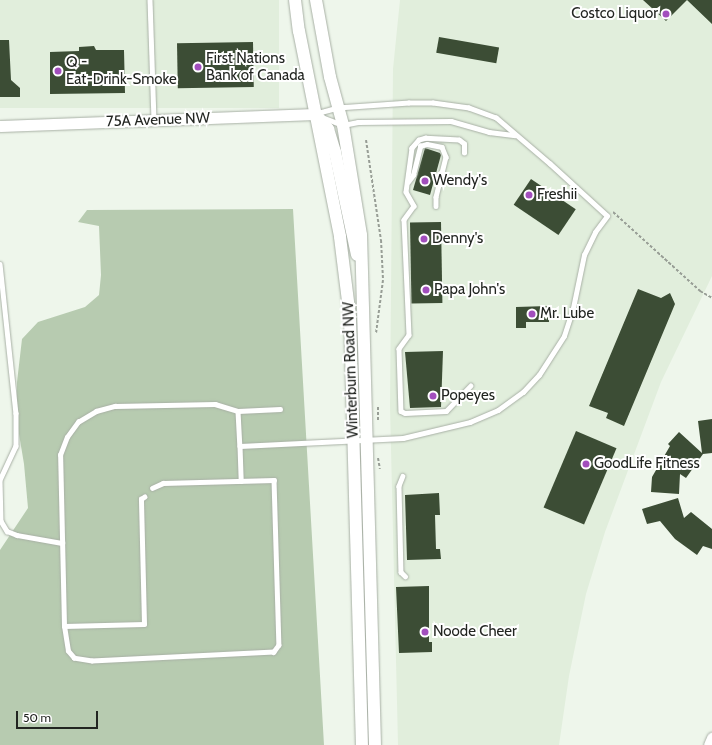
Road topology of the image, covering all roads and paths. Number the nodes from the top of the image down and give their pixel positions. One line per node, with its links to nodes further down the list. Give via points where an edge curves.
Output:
1 (150, 0): 6 (lane)
2 (295, 0): 5 (main road, Winterburn Road NW)
3 (316, 0): 4 (main road, Winterburn Road NW)
4 (338, 108): 5 (lane); 7 (main road, Winterburn Road NW); 9 (lane, via 408,103 452,104 496,118)
5 (316, 114): 6 (street, 75A Avenue NW); 7 (lane); 16 (main road, via 328,129 335,152 353,243); 24 (main road, Winterburn Road NW, via 347,280)
6 (154, 120): 8 (street, 75A Avenue NW)
7 (343, 125): 9 (lane, via 358,122 436,120 464,123 502,135); 16 (main road, Winterburn Road NW, via 361,235)
8 (0, 126)
9 (515, 135): 25 (lane, via 607,216 584,254 570,318 559,346 545,368 523,392 488,415 403,438)
10 (366, 140): 18 (path, via 381,240 383,280)
11 (464, 153): 12 (lane, via 464,144 459,140 419,140 412,148)
12 (407, 183): 13 (lane, via 413,175 418,148 427,144 442,147 446,157); 19 (lane, via 406,192 414,206 404,220 409,334 399,349 401,411 446,411)
13 (436, 206)
14 (612, 211): 17 (path, via 700,291)
15 (0, 264): 31 (lane, via 16,413 16,446 0,481 1,521 7,531 17,535)
16 (364, 279): 25 (main road, Winterburn Road NW)
17 (712, 298)
18 (376, 336)
19 (470, 386)
20 (377, 403): 23 (path, via 380,415)
21 (280, 409): 22 (lane)
22 (238, 411): 26 (lane); 31 (lane, via 215,404 115,406 96,411 78,422 67,437 60,455)
23 (375, 422)
24 (353, 441): 25 (lane); 26 (lane); 35 (main road, Winterburn Road NW)
25 (365, 441): 36 (main road, Winterburn Road NW)
26 (240, 446): 28 (lane)
27 (403, 476): 32 (lane, via 399,486 401,572)
28 (241, 481): 29 (lane, via 163,483); 33 (lane, via 274,480 279,645 274,652 92,661 74,658 68,651)
29 (152, 488)
30 (144, 497): 33 (lane, via 141,499 144,624)
31 (62, 543): 33 (lane)
32 (405, 576)
33 (64, 626)
34 (712, 738): 37 (street)
35 (362, 745)
36 (375, 745)
37 (710, 745)

